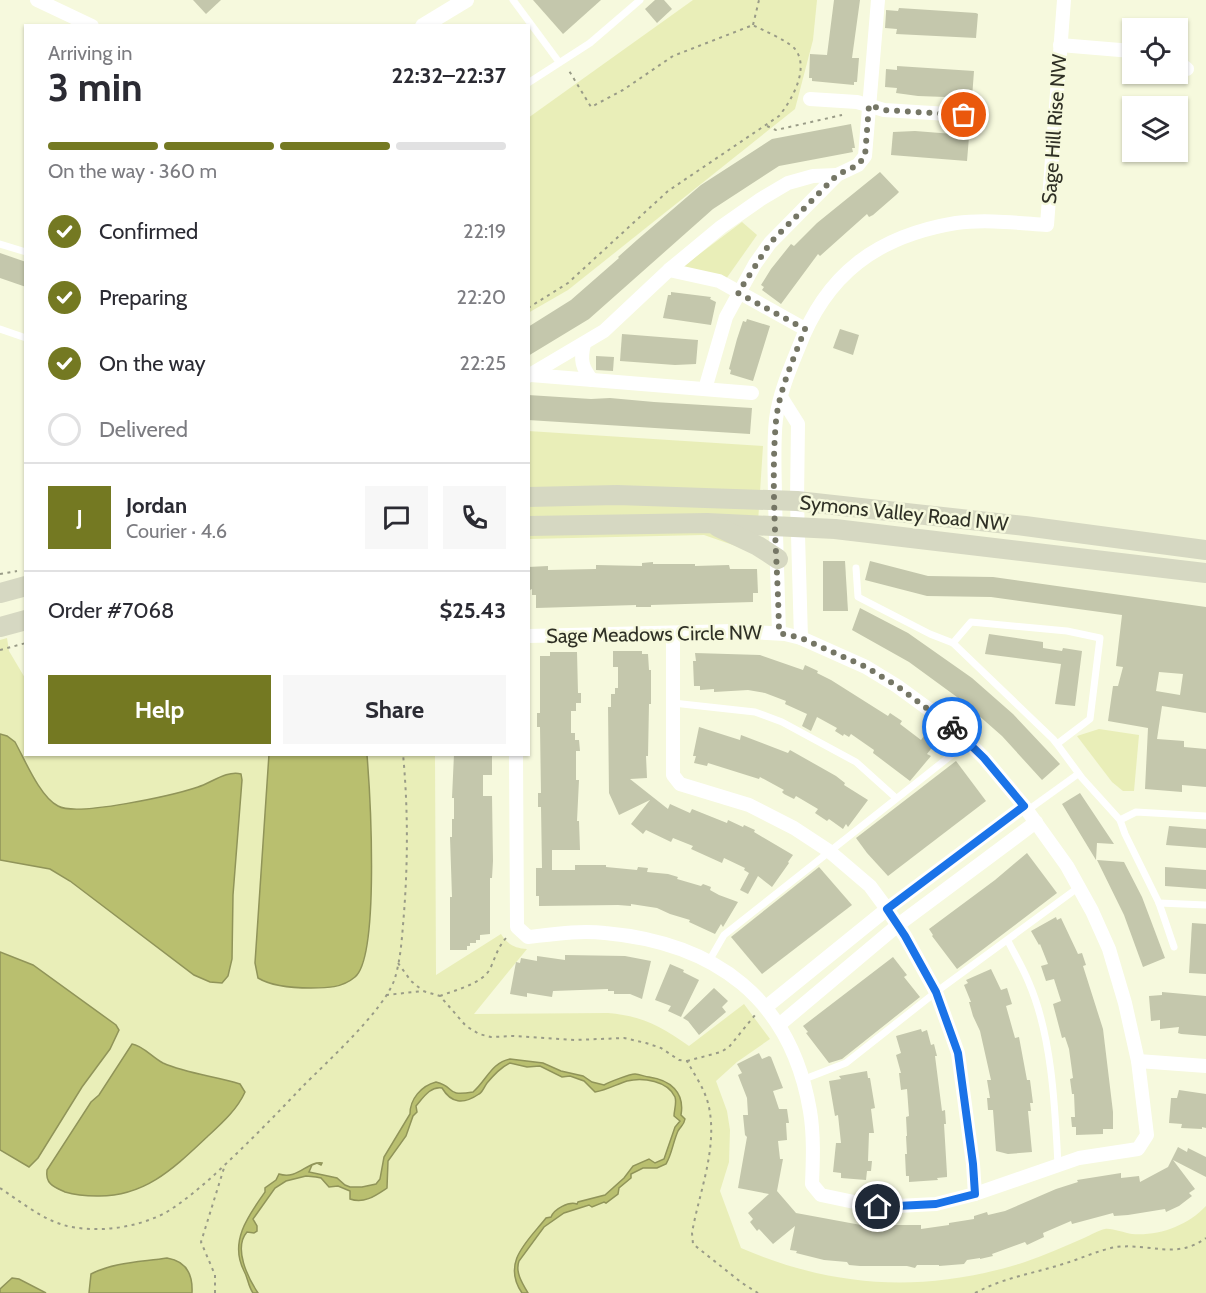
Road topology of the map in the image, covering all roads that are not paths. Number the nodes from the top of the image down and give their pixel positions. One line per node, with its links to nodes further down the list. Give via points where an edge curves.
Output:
1 (37, 0): 7 (street)
2 (466, 0): 8 (street)
3 (513, 0): 11 (lane)
4 (640, 0): 11 (lane, via 590,43)
5 (878, 0): 14 (street)
6 (1064, 0): 9 (street, Sage Hill Rise NW)
7 (88, 24)
8 (426, 24)
9 (1060, 45): 10 (street); 22 (street, Sage Hill Rise NW, via 1047,225 957,223 890,243 843,273)
10 (1122, 50)
11 (559, 62): 12 (lane)
12 (530, 82)
13 (810, 99): 14 (street)
14 (863, 104): 15 (street, via 884,110); 16 (street, via 865,156 858,165)
15 (964, 115)
16 (837, 175): 19 (street, via 788,183 721,227); 20 (street, via 770,243)
17 (0, 244): 18 (lane)
18 (24, 251)
19 (669, 270): 20 (street, via 719,281); 24 (street, via 624,315)
20 (738, 293): 22 (street); 27 (street, via 726,317)
21 (0, 329): 23 (lane)
22 (805, 329): 29 (street, Sage Hill Rise NW)
23 (24, 337)
24 (584, 344): 25 (street); 26 (street, via 582,364)
25 (530, 376): 26 (street)
26 (592, 380): 27 (street)
27 (705, 389): 28 (street)
28 (752, 393)
29 (781, 397): 31 (street, Sage Hill Rise NW, via 776,419); 32 (street, via 798,424)
30 (530, 497): 31 (main road, Symons Valley Road NW, via 617,495)
31 (775, 500): 32 (main road, Symons Valley Road NW); 35 (street, Sage Meadows Circle NW)
32 (797, 501): 36 (street); 37 (main road, Symons Valley Road NW)
33 (707, 523): 34 (main road, Symons Valley Road NW); 35 (main road, Symons Valley Road NW); 38 (main road)
34 (530, 526)
35 (776, 526): 36 (main road, Symons Valley Road NW); 38 (street, Sage Meadows Circle NW)
36 (798, 527): 40 (main road, Symons Valley Road NW); 48 (street)
37 (1206, 550)
38 (778, 559): 46 (street, Sage Meadows Circle NW)
39 (856, 568): 49 (lane, via 858,597)
40 (1206, 573)
41 (24, 587): 42 (main road)
42 (0, 593)
43 (24, 621): 44 (main road)
44 (0, 627)
45 (673, 633): 46 (street, Sage Meadows Circle NW); 47 (street, Sage Meadows Circle NW); 50 (street)
46 (779, 633): 48 (street, Sage Meadows Circle NW)
47 (530, 636)
48 (801, 638): 51 (street, Sage Meadows Circle NW, via 866,667 897,686)
49 (953, 643): 52 (lane); 52 (lane, via 970,622 1100,638 1090,719)
50 (673, 703): 55 (lane, via 755,712 782,722 855,762); 59 (street, via 673,775 680,784 749,805)
51 (968, 742): 55 (lane); 56 (street, Sage Meadows Circle NW)
52 (1057, 744): 54 (lane)
53 (516, 756): 67 (street, Sage Meadows Circle NW, via 517,927 528,937 604,932 652,939)
54 (1078, 774): 56 (lane); 58 (lane)
55 (896, 798): 59 (lane)
56 (1029, 813): 60 (street, Sage Meadows Circle NW); 63 (street); 64 (street)
57 (1206, 816): 58 (lane, via 1136,812)
58 (1120, 820): 61 (lane)
59 (829, 851): 63 (street, via 870,886); 67 (lane, via 724,935)
60 (1079, 887): 65 (lane); 71 (street, Sage Meadows Circle NW, via 1109,949)
61 (1159, 903): 62 (lane); 66 (lane)
62 (1206, 904)
63 (887, 909): 64 (street); 69 (street)
64 (898, 926): 68 (street); 70 (street)
65 (1008, 941): 68 (lane); 74 (lane, via 1030,984 1042,1027 1050,1068)
66 (1174, 947)
67 (708, 961): 69 (street, Sage Meadows Circle NW, via 725,969)
68 (936, 992): 73 (lane, via 846,1063); 75 (street, via 958,1053)
69 (766, 1007): 70 (street, Sage Meadows Circle NW)
70 (778, 1025): 73 (street, Sage Meadows Circle NW)
71 (1138, 1061): 72 (street); 74 (street, Sage Meadows Circle NW, via 1147,1135 1138,1149)
72 (1206, 1066)
73 (802, 1080): 75 (street, Sage Meadows Circle NW, via 810,1111 812,1184 821,1195 878,1207 936,1204)
74 (1058, 1165): 75 (street, Sage Meadows Circle NW)
75 (975, 1194)

